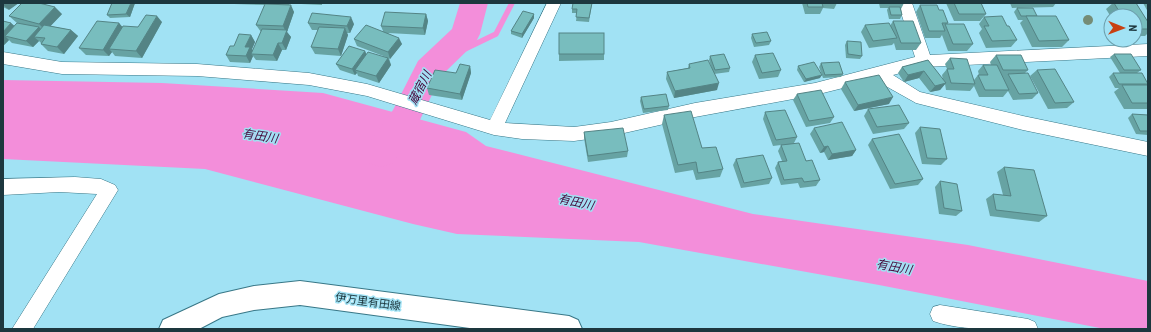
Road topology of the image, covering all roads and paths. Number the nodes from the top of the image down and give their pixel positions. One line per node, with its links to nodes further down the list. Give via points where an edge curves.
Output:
1 (554, 3): 7 (street)
2 (905, 3): 5 (street)
3 (1148, 50): 5 (street)
4 (3, 58): 7 (street, via 62,68 197,70 309,79 367,90)
5 (924, 61): 6 (street)
6 (877, 74): 7 (street, via 815,89 694,110 611,129 574,134); 8 (street, via 916,98)
7 (494, 128)
8 (1148, 149)
9 (3, 187): 11 (street, via 86,185 105,187 109,190)
10 (940, 314): 14 (street)
11 (22, 329)
12 (172, 329): 13 (main road, 伊万里有田線, via 220,306 254,298 300,293)
13 (569, 329)
14 (1028, 329)

